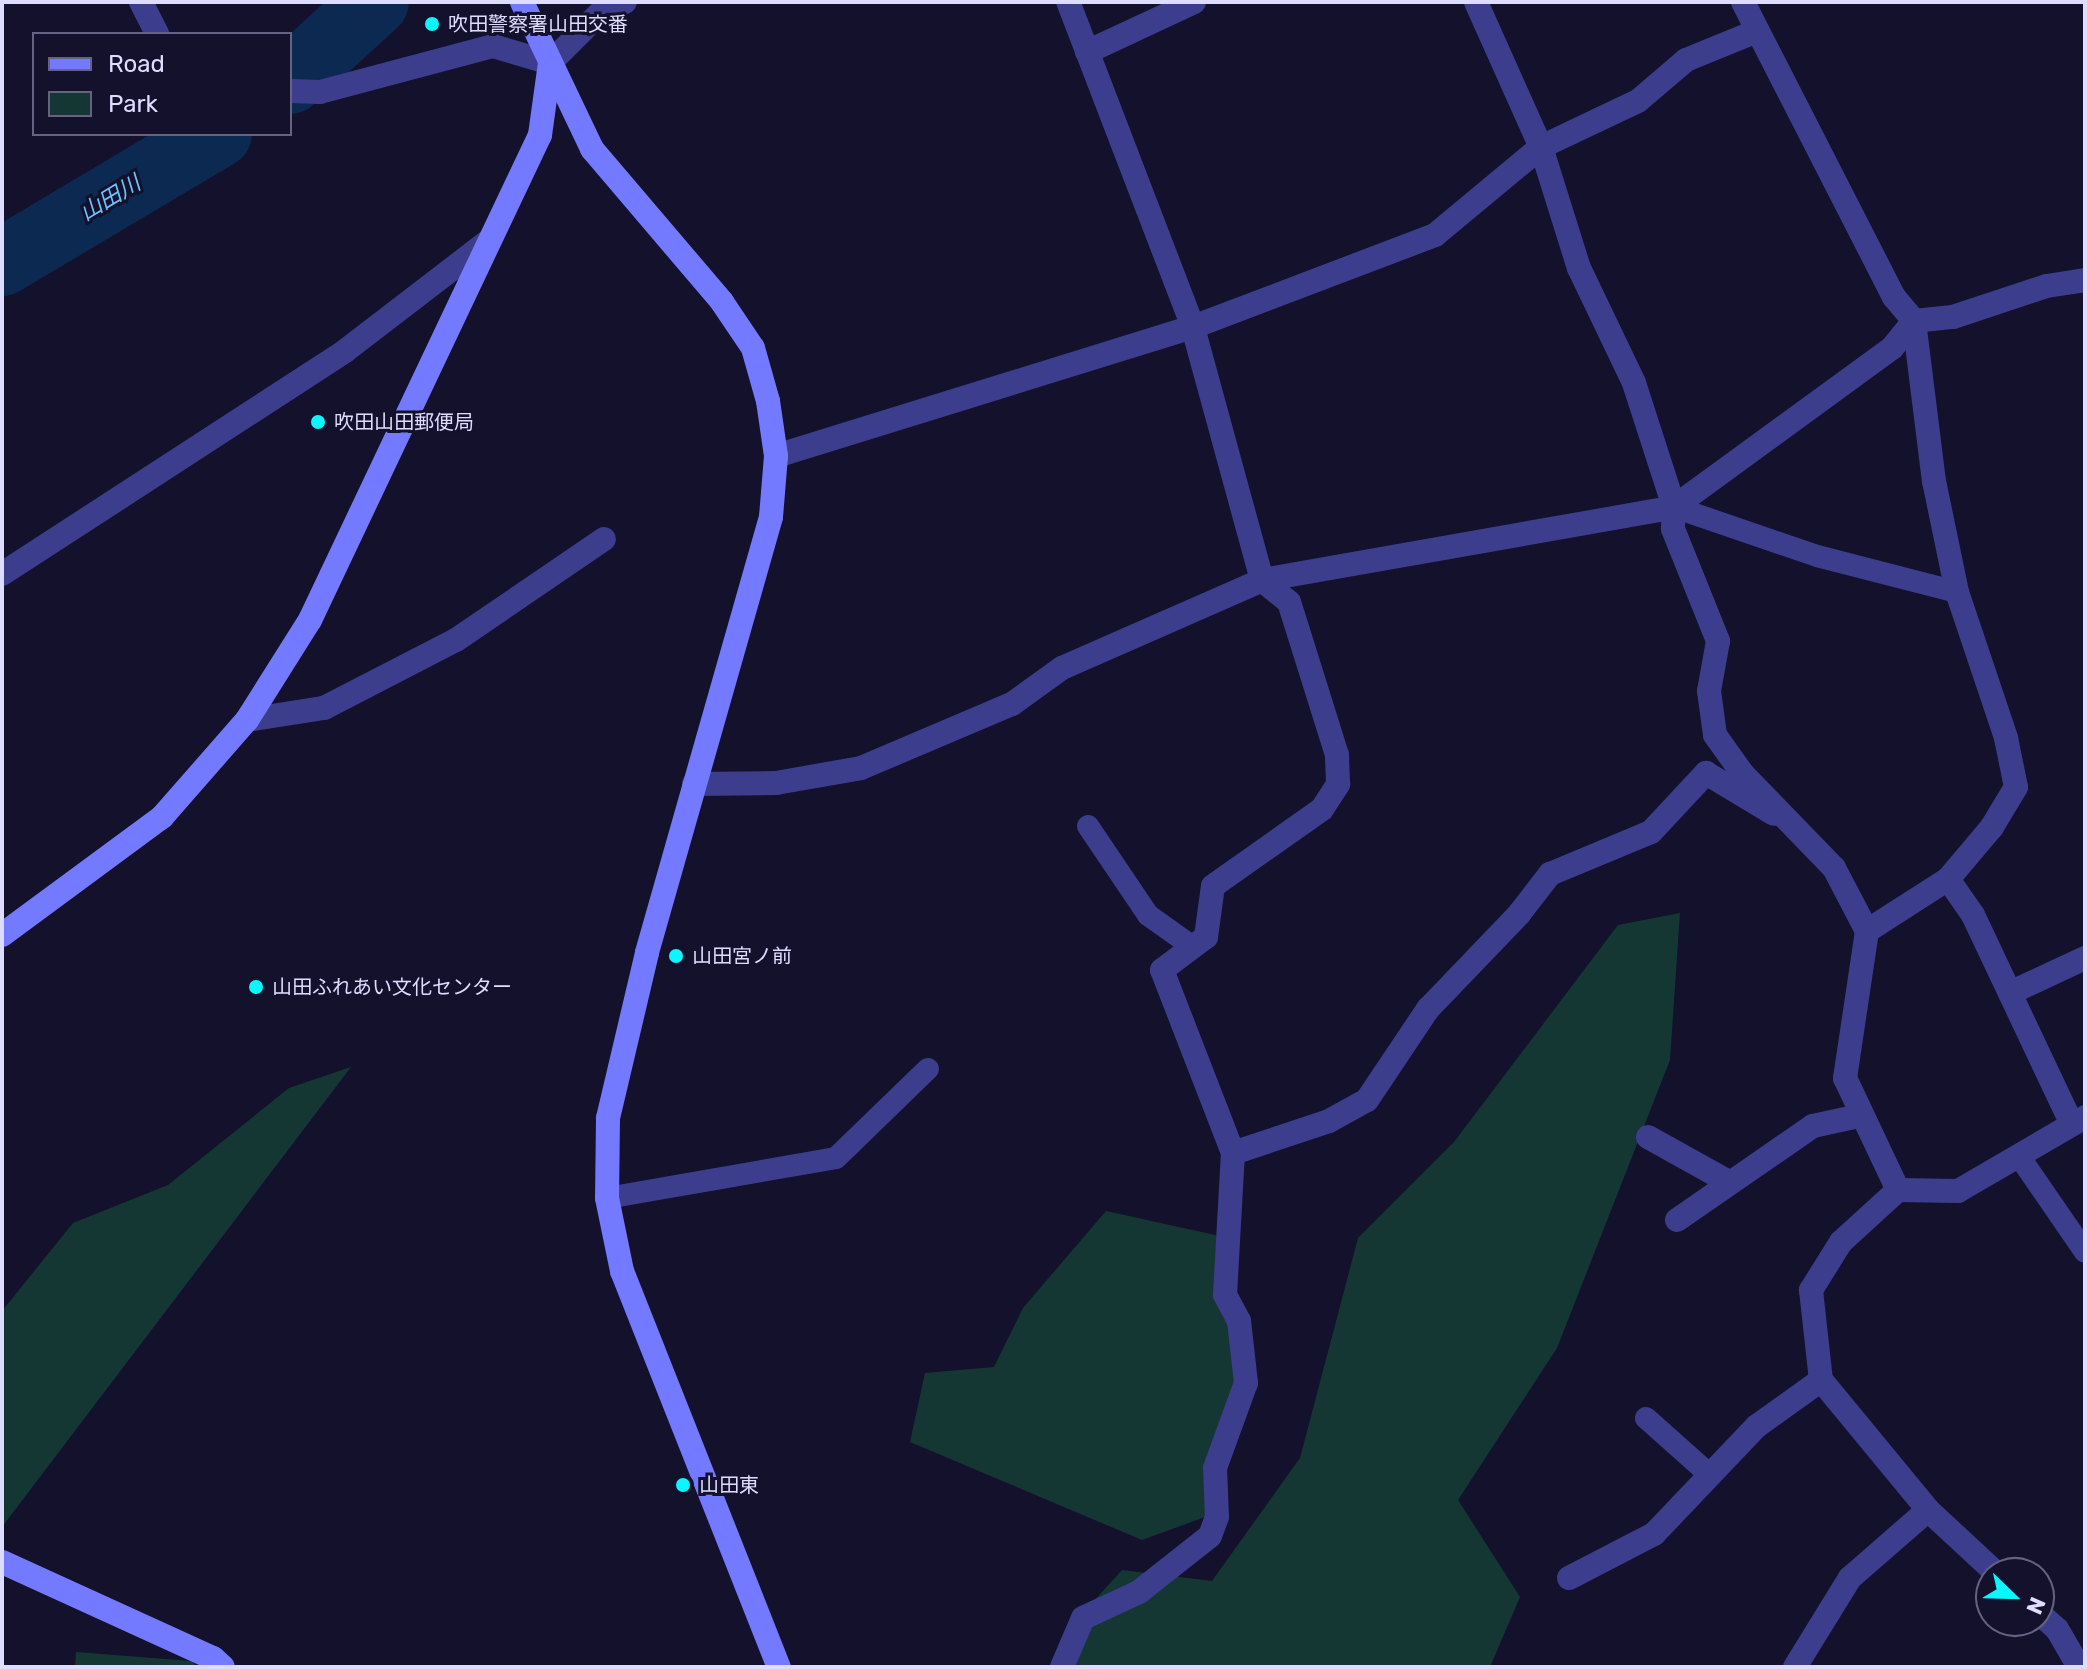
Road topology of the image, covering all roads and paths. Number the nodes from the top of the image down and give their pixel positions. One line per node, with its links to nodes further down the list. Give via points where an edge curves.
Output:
1 (141, 2): 9 (street)
2 (522, 2): 11 (street)
3 (625, 2): 11 (street, via 601,12)
4 (1068, 2): 10 (street)
5 (1194, 2): 10 (street)
6 (1476, 2): 13 (street)
7 (1743, 2): 8 (street)
8 (1757, 31): 13 (street, via 1686,60 1638,101); 16 (street, via 1894,297)
9 (156, 32)
10 (1087, 52): 17 (street)
11 (550, 63): 12 (street, via 493,46 320,92); 14 (street, via 540,135); 18 (street, via 592,149 722,302 753,348)
12 (292, 91)
13 (1541, 147): 17 (street, via 1435,235); 19 (street, via 1579,268 1634,383)
14 (486, 243): 21 (street, via 345,351); 24 (street, via 310,620)
15 (2085, 280): 16 (street, via 2047,286 1953,317)
16 (1914, 321): 19 (street, via 1892,348); 23 (street, via 1934,481)
17 (1193, 327): 18 (street); 22 (street)
18 (776, 456): 25 (street, via 771,517)
19 (1674, 507): 22 (street); 23 (lane, via 1817,556); 26 (street, via 1673,529 1718,641 1709,691 1715,735)
20 (604, 539): 24 (street, via 456,640 324,708)
21 (2, 574)
22 (1262, 580): 25 (street, via 1062,668 1012,704 861,768 776,783); 31 (street, via 1289,602 1337,755 1338,784 1322,809 1213,886 1206,937)
23 (1957, 592): 28 (street, via 2006,738 2016,787 1992,827)
24 (247, 720): 30 (street, via 162,817)
25 (694, 784): 42 (street, via 608,1118)
26 (1787, 820): 29 (street, via 1834,868); 38 (street, via 1742,799 1706,773 1651,832 1550,874 1428,1009 1367,1100 1329,1121)
27 (1088, 826): 31 (lane, via 1148,915)
28 (1948, 879): 29 (street); 33 (street, via 1973,915)
29 (1867, 931): 35 (street, via 1845,1078)
30 (2, 935)
31 (1193, 947): 38 (street, via 1162,970)
32 (2085, 958): 33 (street)
33 (2010, 993): 36 (street)
34 (928, 1069): 42 (lane, via 836,1158)
35 (1859, 1116): 40 (street, via 1813,1126); 41 (street)
36 (2079, 1121): 39 (street)
37 (1648, 1137): 40 (street)
38 (1233, 1153): 55 (street, via 1225,1295 1239,1321 1246,1383 1215,1468 1217,1517 1210,1536 1139,1592 1083,1618)
39 (2019, 1156): 41 (street, via 1958,1191); 44 (lane)
40 (1729, 1182): 43 (street)
41 (1898, 1190): 45 (street, via 1841,1242 1811,1290)
42 (607, 1198): 54 (street, via 622,1271)
43 (1677, 1220)
44 (2085, 1252)
45 (1821, 1380): 47 (street, via 1757,1426); 48 (street)
46 (1646, 1418): 47 (lane)
47 (1710, 1475): 51 (street, via 1654,1534)
48 (1928, 1510): 49 (street); 56 (street, via 1850,1578)
49 (1979, 1557)
50 (2, 1562): 53 (street)
51 (1569, 1578)
52 (2055, 1627): 57 (street)
53 (223, 1667)
54 (779, 1667)
55 (1062, 1667)
56 (1795, 1667)
57 (2079, 1667)

